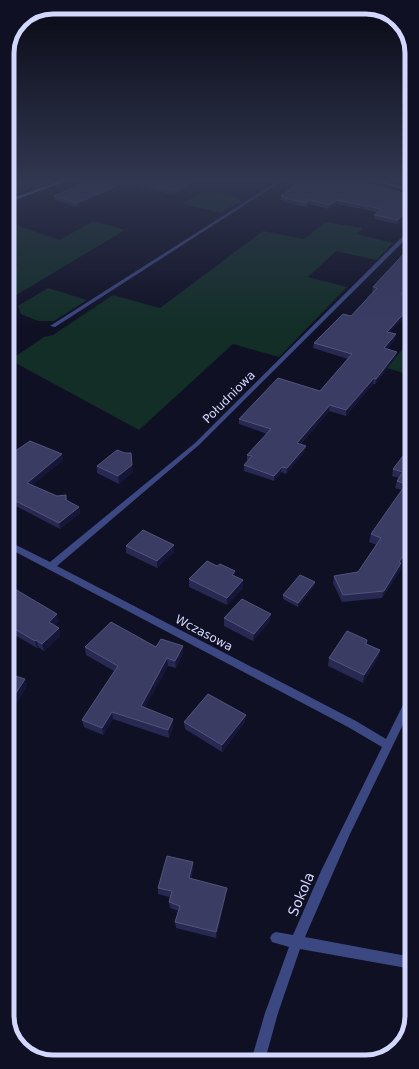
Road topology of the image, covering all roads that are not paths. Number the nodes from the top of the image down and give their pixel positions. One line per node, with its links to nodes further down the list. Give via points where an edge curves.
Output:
1 (204, 229): 3 (street)
2 (405, 237): 5 (street, Południowa, via 198,444)
3 (53, 326)
4 (14, 547): 5 (street, Wczasowa)
5 (51, 566): 7 (street, Wczasowa, via 352,724)
6 (405, 711): 7 (street, Sokola)
7 (388, 746): 9 (street, Sokola, via 315,897)
8 (276, 938): 9 (street)
9 (297, 942): 10 (street); 11 (street, Sokola)
10 (405, 962)
11 (259, 1055)

